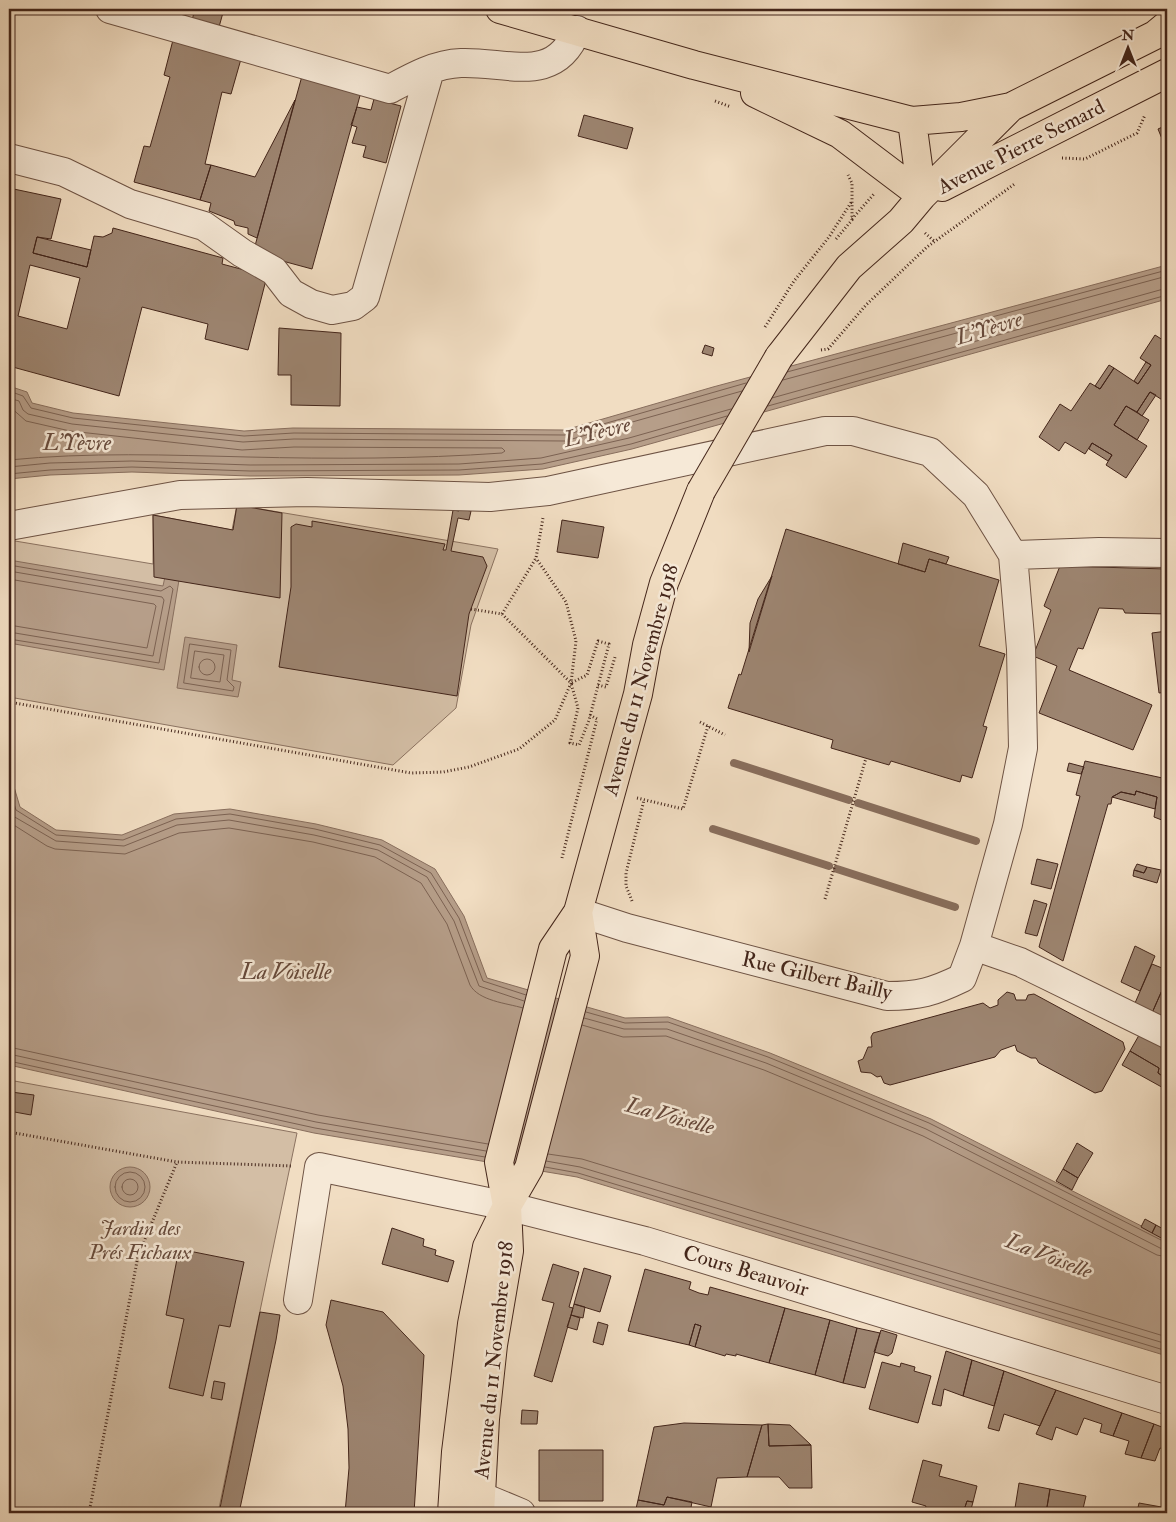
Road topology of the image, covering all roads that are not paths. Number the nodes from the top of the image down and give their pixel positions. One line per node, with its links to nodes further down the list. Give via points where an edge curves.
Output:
1 (110, 9): 6 (street, via 390,89)
2 (500, 9): 4 (main road, Avenue Pierre Semard)
3 (1167, 25): 8 (main road, Avenue Pierre Semard, via 1155,35)
4 (577, 30): 5 (main road, Avenue Pierre Semard); 6 (street, via 570,46 555,61 527,68 460,63)
5 (694, 65): 9 (main road, Avenue Pierre Semard); 11 (main road, Avenue Pierre Semard, via 840,134)
6 (430, 70): 10 (street, via 365,297 352,306 332,310 311,304 291,293 274,271 204,226 130,204 64,172)
7 (1167, 73): 11 (main road, Avenue Pierre Semard)
8 (1011, 107): 9 (main road, Avenue Pierre Semard, via 961,117); 11 (main road, Avenue du 11 Novembre 1918)
9 (912, 121): 11 (main road)
10 (9, 158)
11 (922, 196): 15 (main road, Avenue du 11 Novembre 1918, bridge, via 901,221 849,267 779,357 701,491 664,583 638,694)
12 (9, 526): 14 (street, via 180,495 307,492 490,497 548,491 825,431 853,431 930,452 976,495)
13 (1167, 553): 14 (street)
14 (1013, 555): 16 (street, Rue Gilbert Bailly, via 1021,649 1023,748 1008,824)
15 (578, 912): 16 (street, Rue Gilbert Bailly, via 627,928 887,996 915,996 962,978); 18 (main road, Avenue du 11 Novembre 1918, via 585,956 530,1168); 18 (main road, Avenue du 11 Novembre 1918, via 553,949 499,1162)
16 (974, 946): 17 (street, via 1020,962)
17 (1167, 1034)
18 (506, 1206): 19 (street, Cours Beauvoir, via 319,1167); 20 (street, Cours Beauvoir, via 645,1241); 21 (main road, Avenue du 11 Novembre 1918, via 509,1251 493,1345); 22 (main road, Avenue du 11 Novembre 1918, via 487,1247 472,1324)
19 (298, 1300)
20 (1167, 1400)
21 (480, 1504): 23 (street)
22 (452, 1513)
23 (521, 1513)

